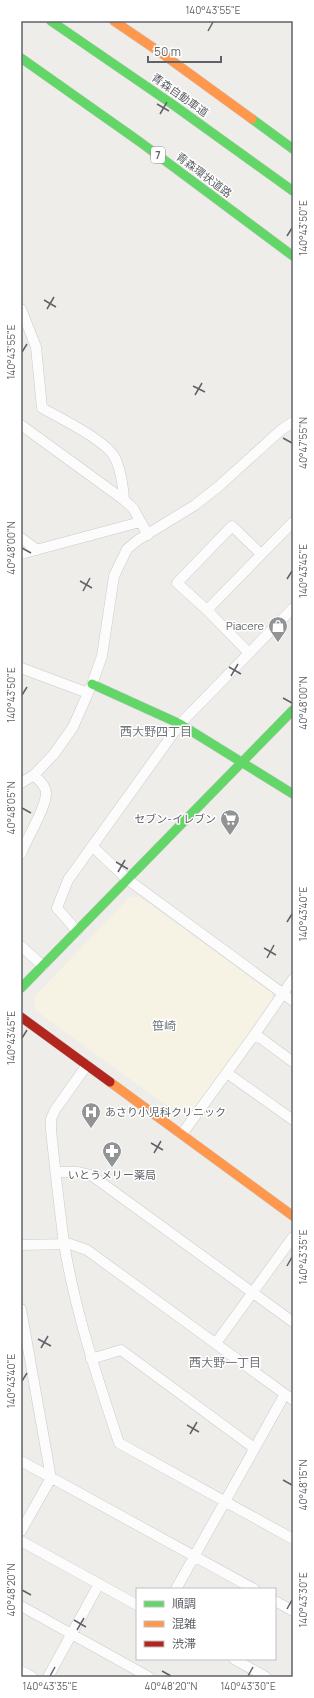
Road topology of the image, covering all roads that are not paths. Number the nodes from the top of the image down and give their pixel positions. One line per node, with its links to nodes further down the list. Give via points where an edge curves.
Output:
1 (51, 21): 5 (main road, 青森自動車道)
2 (114, 21): 4 (main road)
3 (21, 58): 6 (main road, 青森環状道路 / 7, via 140,142)
4 (293, 149)
5 (293, 191)
6 (293, 256)
7 (21, 309): 10 (street, via 36,347 42,408 107,447 115,458)
8 (293, 422): 13 (street, via 195,506)
9 (21, 425): 10 (street)
10 (124, 500): 11 (street, via 133,508)
11 (140, 522): 13 (street); 15 (street)
12 (293, 522): 17 (street)
13 (148, 535): 22 (street, via 127,549 114,576 102,656)
14 (21, 538): 15 (street)
15 (37, 550): 16 (street)
16 (21, 554)
17 (262, 554): 19 (street); 19 (street, via 232,526 177,583)
18 (293, 608): 20 (street)
19 (207, 610): 20 (street)
20 (249, 653): 24 (street)
21 (21, 668): 22 (street)
22 (90, 688): 24 (main road); 26 (street, via 73,727 54,754)
23 (293, 710): 25 (main road)
24 (180, 724): 25 (main road); 29 (street)
25 (241, 763): 28 (main road); 31 (main road)
26 (34, 775): 27 (street); 30 (street, via 46,792 43,806)
27 (21, 783)
28 (293, 794)
29 (92, 846): 31 (street); 32 (street, via 68,880 57,908)
30 (21, 854)
31 (127, 879): 32 (main road); 37 (street)
32 (77, 931): 34 (main road)
33 (21, 946): 34 (street)
34 (43, 966): 36 (main road)
35 (293, 979): 37 (street)
36 (21, 988)
37 (283, 994): 38 (street); 40 (street)
38 (293, 1001)
39 (21, 1017): 42 (main road)
40 (255, 1034): 41 (street); 43 (street)
41 (293, 1062)
42 (87, 1065): 45 (main road); 46 (street, via 52,1114)
43 (227, 1072): 44 (street); 45 (street)
44 (293, 1120)
45 (182, 1134): 47 (main road)
46 (56, 1172): 49 (street); 51 (street, via 90,1175)
47 (293, 1216)
48 (293, 1237): 51 (street)
49 (64, 1244): 50 (street); 54 (street, via 76,1245 92,1254); 55 (street)
50 (21, 1245)
51 (253, 1292): 53 (street); 54 (street)
52 (21, 1309): 59 (street)
53 (293, 1322)
54 (216, 1343): 56 (street)
55 (91, 1359): 57 (street, via 121,1350); 60 (street, via 119,1443)
56 (289, 1397): 57 (street)
57 (254, 1448): 60 (street)
58 (21, 1462): 59 (street)
59 (51, 1478): 61 (street); 64 (street)
60 (225, 1502): 62 (street); 64 (street)
61 (21, 1531)
62 (293, 1539)
63 (21, 1541): 65 (street)
64 (194, 1556): 66 (street); 67 (street)
65 (99, 1584): 69 (street); 72 (street)
66 (177, 1588)
67 (252, 1588)
68 (276, 1602): 71 (street)
69 (136, 1604)
70 (21, 1606): 72 (street)
71 (293, 1610)
72 (72, 1635): 76 (street); 77 (street)
73 (236, 1660): 78 (street)
74 (21, 1671): 75 (street)
75 (32, 1677)
76 (48, 1677)
77 (149, 1677)
78 (266, 1677)

